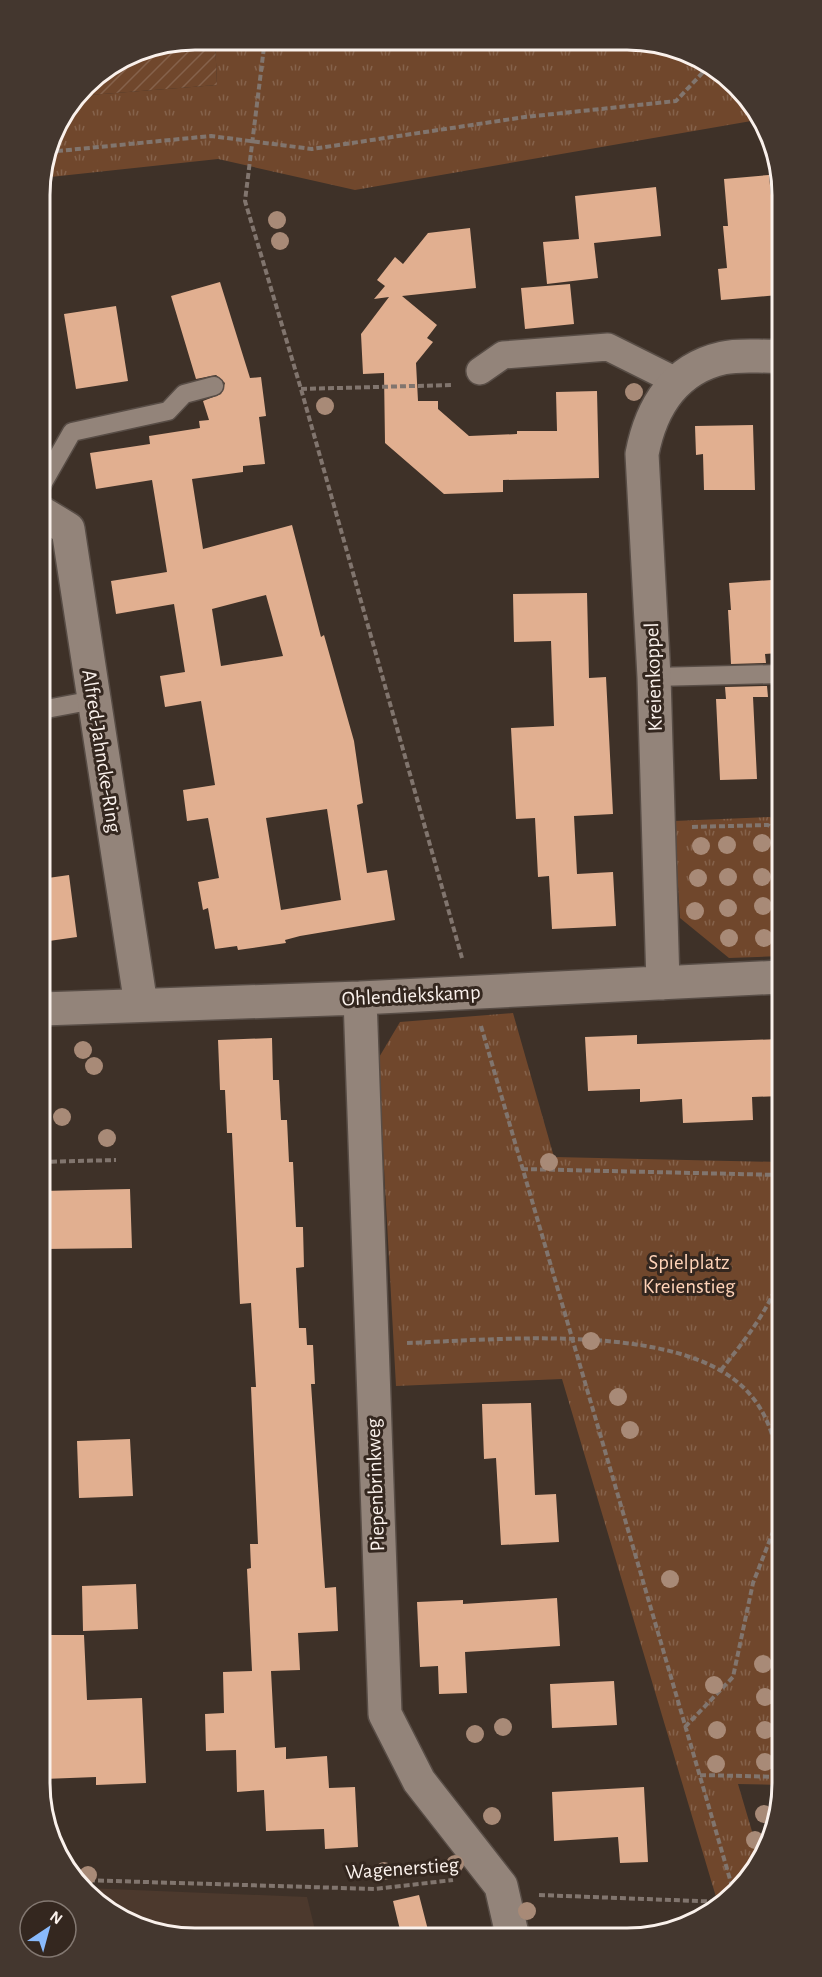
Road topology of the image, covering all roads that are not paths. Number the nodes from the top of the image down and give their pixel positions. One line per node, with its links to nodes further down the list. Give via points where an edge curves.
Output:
1 (772, 356): 3 (street, Kreienkoppel, via 724,357 697,367)
2 (480, 371): 3 (street, via 502,355 608,347)
3 (676, 381): 8 (street, Kreienkoppel, via 647,427 642,454)
4 (214, 386): 5 (lane, via 184,394 168,411 72,432)
5 (50, 470)
6 (50, 518): 9 (street, Alfred-Jahncke-Ring, via 68,529)
7 (772, 674): 8 (lane)
8 (654, 677): 12 (street, Kreienkoppel)
9 (94, 700): 10 (lane); 14 (street, Alfred-Jahncke-Ring)
10 (50, 708)
11 (772, 977): 12 (street, Ohlendiekskamp)
12 (663, 983): 13 (street, Ohlendiekskamp)
13 (360, 998): 14 (street, Ohlendiekskamp); 16 (street, Piepenbrinkweg, via 385,1714 419,1781 501,1886)
14 (141, 1005): 15 (street, Ohlendiekskamp)
15 (50, 1010)
16 (511, 1928)

